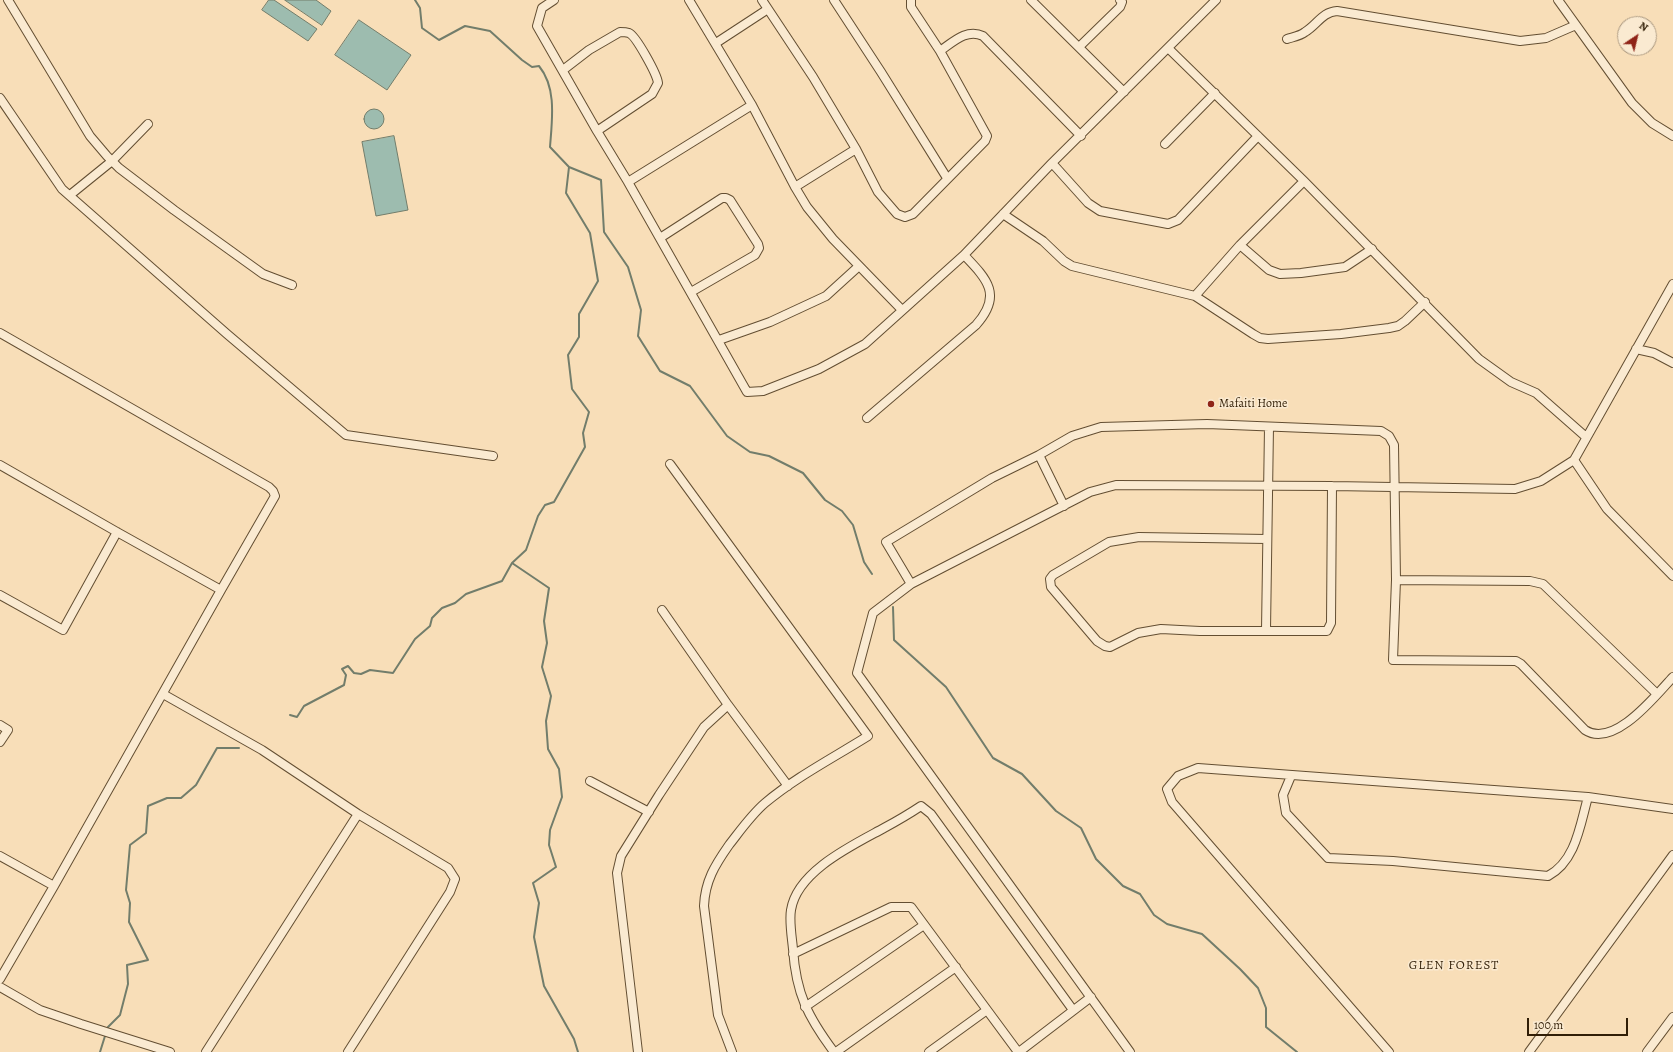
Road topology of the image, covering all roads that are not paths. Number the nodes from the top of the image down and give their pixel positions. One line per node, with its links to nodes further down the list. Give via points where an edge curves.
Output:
1 (8, 0): 30 (street, via 90,136)
2 (554, 0): 18 (street, via 542,8 537,26)
3 (689, 0): 14 (street)
4 (762, 0): 11 (street)
5 (834, 0): 32 (street)
6 (911, 0): 17 (street, via 911,7)
7 (1031, 0): 15 (street)
8 (1120, 0): 15 (street, via 1120,7)
9 (1216, 0): 16 (street)
10 (1558, 0): 12 (street)
11 (768, 9): 14 (street); 29 (street, via 813,77)
12 (1576, 25): 13 (street, via 1546,38 1520,41 1332,11 1321,17 1304,33); 27 (street, via 1632,104 1647,120)
13 (1287, 39)
14 (716, 43): 22 (street)
15 (1079, 47): 19 (street)
16 (1168, 48): 19 (street); 20 (street)
17 (940, 51): 25 (street, via 966,34 977,33 983,36); 32 (street, via 987,136)
18 (563, 70): 24 (street); 24 (street, via 589,50 620,32 632,35 652,66 658,83 652,94)
19 (1124, 92): 25 (street)
20 (1215, 93): 26 (street); 28 (street)
21 (0, 98): 36 (street, via 62,189)
22 (752, 105): 34 (street); 35 (street)
23 (148, 124): 30 (street)
24 (597, 131): 34 (street)
25 (1081, 136): 31 (street)
26 (1258, 136): 31 (street, via 1178,220 1168,224 1100,211 1088,203); 33 (street)
27 (1673, 136)
28 (1165, 144)
29 (856, 150): 32 (street, via 878,192 902,217 913,214); 35 (street)
30 (112, 161): 36 (street); 44 (street, via 263,274)
31 (1052, 163): 37 (street)
32 (947, 178)
33 (1304, 181): 39 (street); 40 (street)
34 (628, 182): 38 (street)
35 (795, 188): 42 (street, via 822,227)
36 (70, 195): 57 (street, via 346,435)
37 (1003, 214): 41 (street); 46 (street, via 1043,241 1072,266)
38 (660, 238): 45 (street); 45 (street, via 722,198 726,198 730,200 758,244 758,252 755,255)
39 (1240, 245): 40 (street, via 1269,270 1280,274 1345,267); 46 (street)
40 (1372, 249): 47 (street)
41 (964, 255): 48 (street); 53 (street, via 985,279 990,294 988,310 976,325)
42 (859, 266): 48 (street); 50 (street, via 822,298 770,322)
43 (1673, 284): 51 (street)
44 (292, 285)
45 (691, 292): 50 (street)
46 (1195, 296): 47 (street, via 1260,338 1341,334 1389,328 1405,321)
47 (1425, 302): 55 (street, via 1479,359 1511,382 1536,393)
48 (902, 310): 50 (street, via 853,352 819,369 763,391 748,392)
49 (0, 333): 70 (street, via 273,491 275,496)
50 (719, 340)
51 (1636, 349): 52 (street, via 1654,353); 55 (street)
52 (1673, 363)
53 (867, 418)
54 (1269, 427): 56 (street, via 1207,424 1101,427 1072,436); 61 (street); 63 (street, via 1381,431 1389,436 1394,445)
55 (1586, 437): 58 (street)
56 (1039, 455): 64 (street); 69 (street, via 992,478 886,542)
57 (493, 456)
58 (1574, 460): 63 (street, via 1541,481 1515,489); 67 (street, via 1607,509)
59 (670, 464): 82 (street, via 868,736)
60 (0, 465): 65 (street)
61 (1269, 486): 62 (street); 64 (street, via 1116,485 1090,492); 66 (street)
62 (1332, 486): 63 (street); 73 (street, via 1330,628 1327,631)
63 (1395, 488): 68 (street)
64 (1064, 506): 69 (street)
65 (117, 532): 70 (street); 71 (street, via 63,630)
66 (1267, 539): 73 (street); 73 (street, via 1139,537 1119,540 1110,542 1050,579 1052,589 1105,646 1110,647 1138,633 1161,629)
67 (1673, 576)
68 (1396, 580): 76 (street, via 1530,580 1543,584); 76 (street, via 1393,660 1516,662 1521,664 1590,733 1604,733 1626,724)
69 (911, 584): 95 (street, via 873,613 857,673)
70 (221, 590): 75 (street)
71 (0, 594)
72 (662, 610): 77 (street)
73 (1266, 630)
74 (1673, 677): 76 (street)
75 (163, 694): 86 (street, via 262,750); 89 (street)
76 (1657, 694)
77 (728, 706): 82 (street); 85 (street, via 704,727)
78 (0, 725): 79 (street, via 8,730)
79 (0, 742)
80 (1290, 776): 83 (street); 83 (street, via 1283,795 1286,813 1328,858 1393,861 1548,876 1558,871 1572,852); 109 (street, via 1198,768 1178,776 1167,789 1172,802)
81 (590, 781): 85 (street)
82 (788, 786): 105 (street, via 764,804 746,823 719,859 705,892 704,906 718,1015)
83 (1588, 797): 84 (street)
84 (1673, 809)
85 (649, 812): 104 (street, via 621,856 617,873)
86 (358, 814): 102 (street); 103 (street, via 448,868 455,879 450,892)
87 (1673, 855): 110 (street)
88 (0, 856): 89 (street)
89 (54, 886): 93 (street)
90 (924, 925): 91 (street, via 911,907 891,907); 92 (street); 96 (street)
91 (793, 954): 96 (street, via 799,994); 98 (street, via 791,910 796,895 807,880 834,856 921,806 931,814)
92 (956, 967): 97 (street); 100 (street)
93 (0, 979)
94 (0, 987): 101 (street, via 40,1010)
95 (1091, 997): 98 (street); 108 (street)
96 (805, 1007): 100 (street)
97 (987, 1010): 106 (street); 107 (street)
98 (1073, 1010): 107 (street)
99 (1673, 1017): 111 (street)
100 (832, 1051)
101 (170, 1052)
102 (206, 1052)
103 (348, 1052)
104 (638, 1052)
105 (732, 1052)
106 (930, 1052)
107 (1019, 1052)
108 (1130, 1052)
109 (1389, 1052)
110 (1529, 1052)
111 (1647, 1052)

